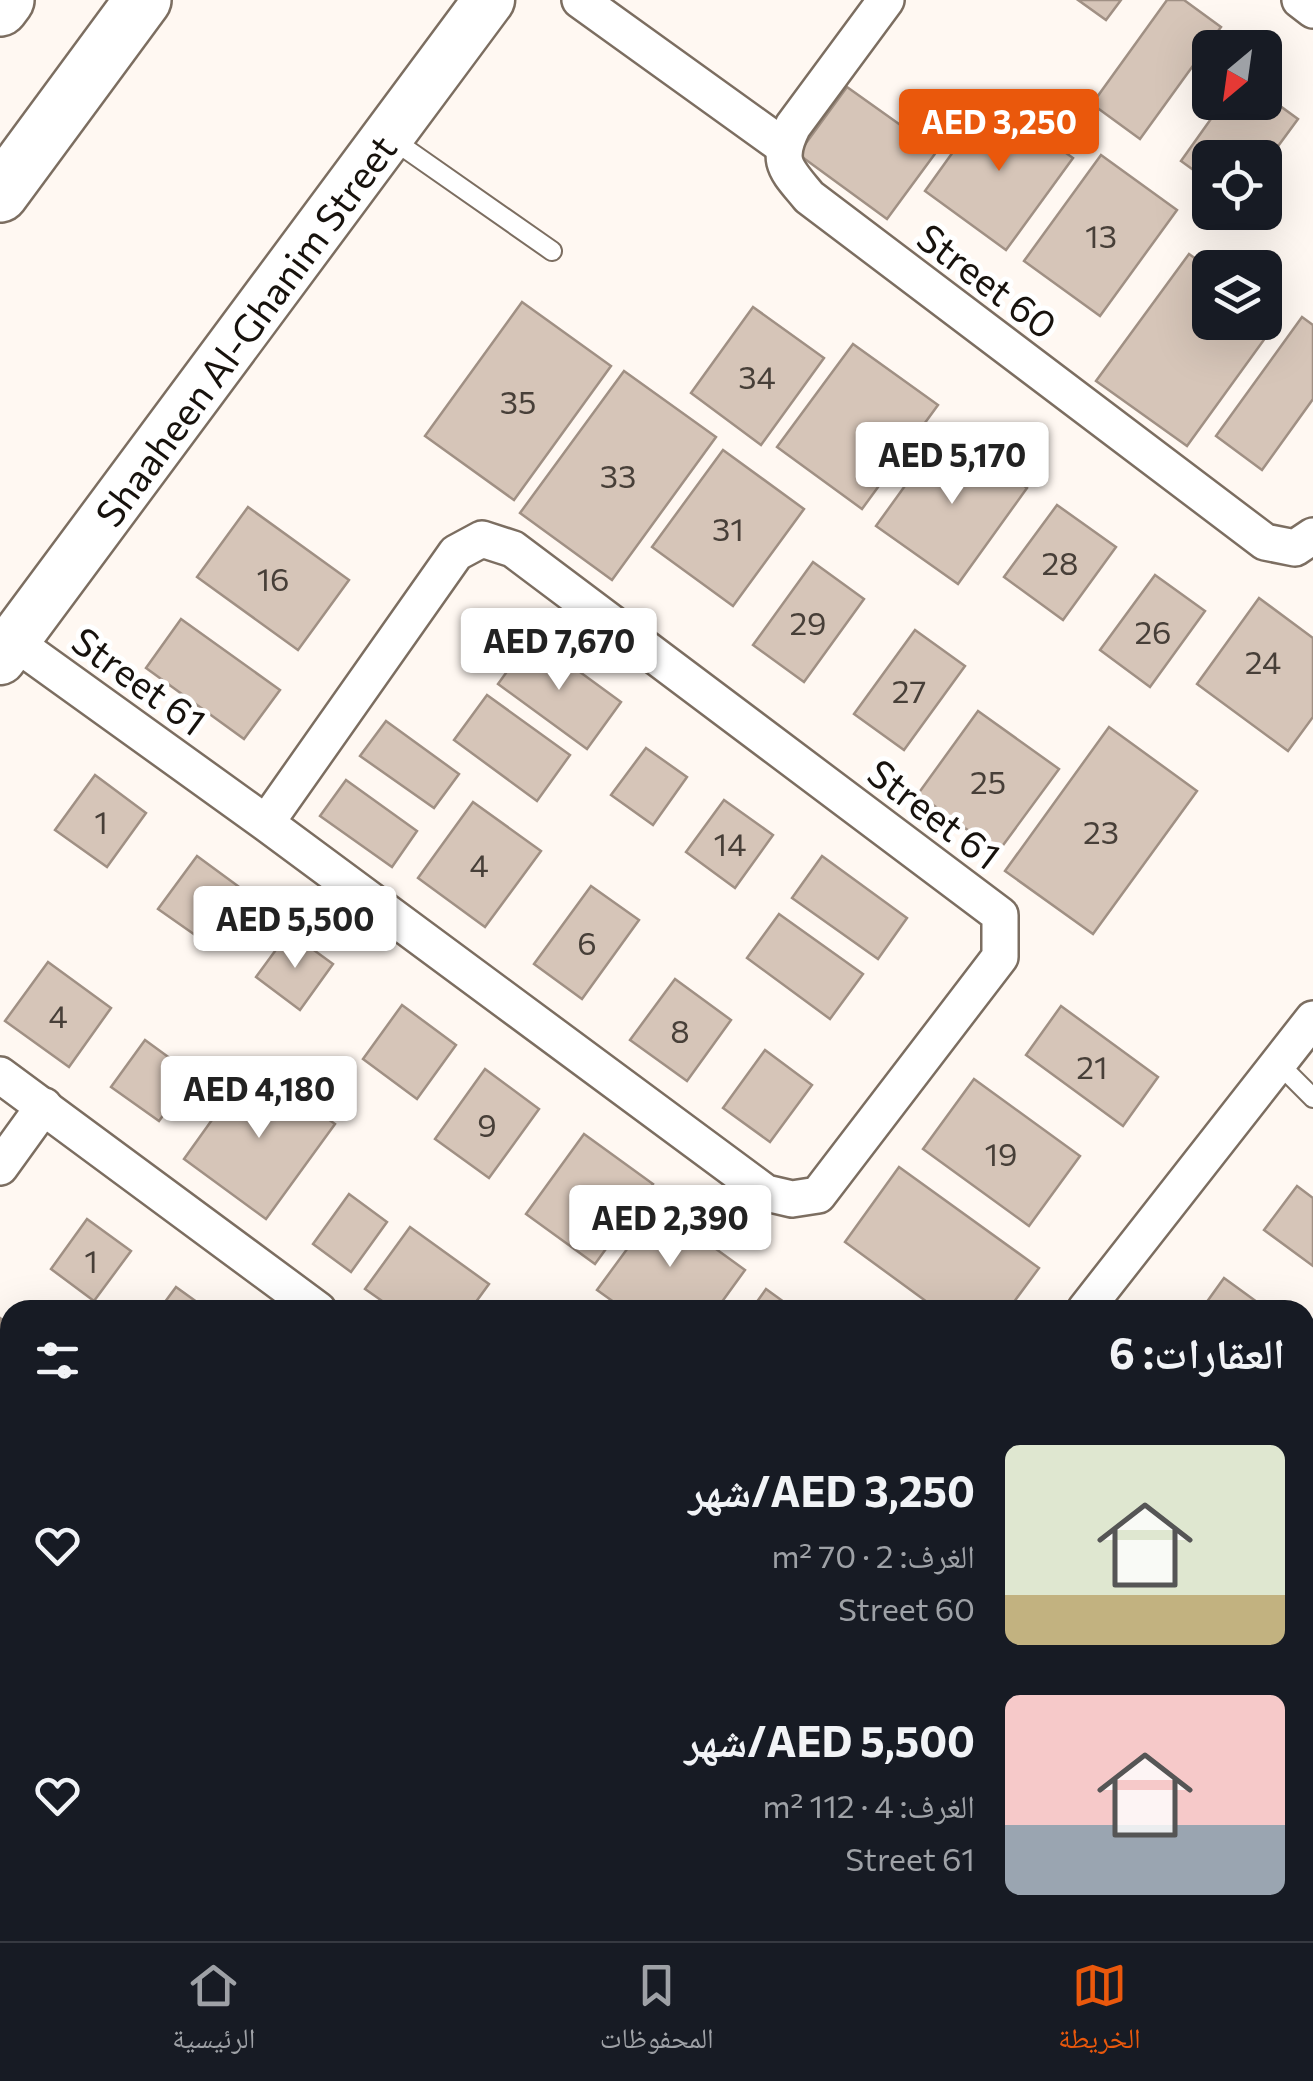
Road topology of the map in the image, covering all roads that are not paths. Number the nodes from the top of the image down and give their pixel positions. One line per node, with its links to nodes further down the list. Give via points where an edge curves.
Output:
1 (6, 0): 7 (main road)
2 (144, 0): 11 (main road)
3 (489, 0): 9 (street, Shaaheen Al-Ghanim Street)
4 (580, 0): 10 (street)
5 (886, 0): 10 (street)
6 (1300, 0): 8 (street)
7 (0, 8)
8 (1313, 10)
9 (388, 136): 12 (lane); 14 (street, Shaaheen Al-Ghanim Street)
10 (783, 146): 13 (street, Street 60, via 784,167 809,197 1265,542 1294,548)
11 (0, 194)
12 (552, 251)
13 (1313, 536)
14 (7, 650): 15 (street, Street 61)
15 (266, 823): 15 (street, Street 61, via 766,1193 792,1199 818,1195 1000,957 1000,915 513,549 482,539 456,552)
16 (1313, 1019): 17 (street)
17 (1277, 1062): 19 (lane); 23 (street)
18 (0, 1075): 20 (street)
19 (1313, 1098)
20 (44, 1106): 21 (street); 22 (street)
21 (0, 1167)
22 (305, 1300)
23 (1093, 1300)

